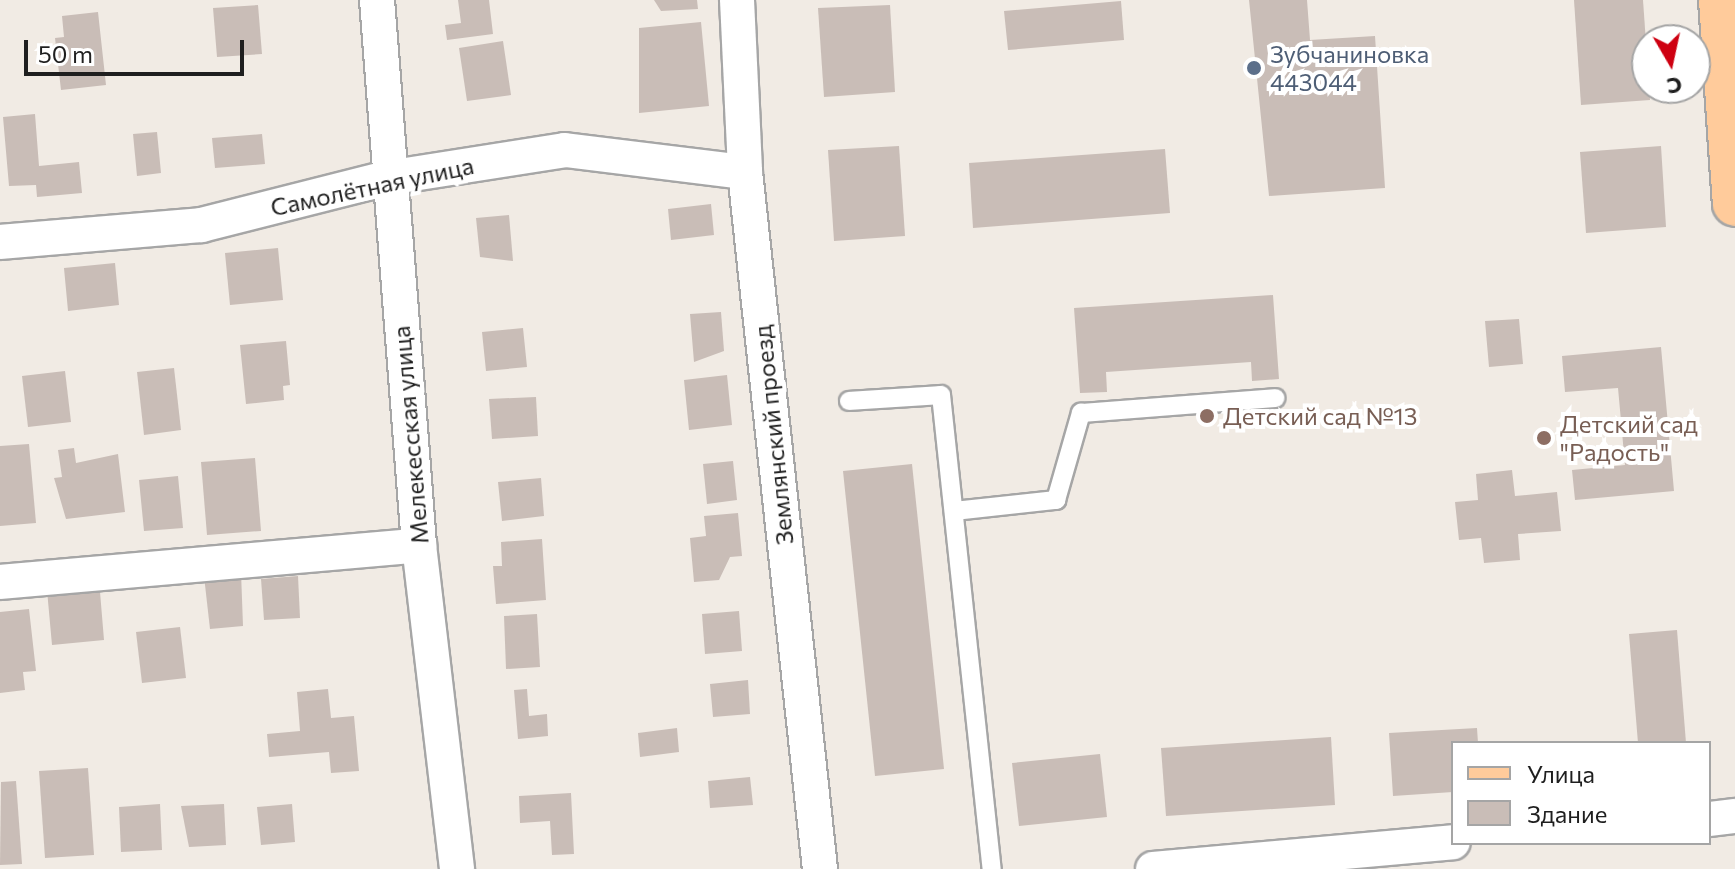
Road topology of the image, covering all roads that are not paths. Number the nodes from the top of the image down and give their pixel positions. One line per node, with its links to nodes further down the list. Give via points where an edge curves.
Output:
1 (377, 0): 5 (street, Мелекесская улица)
2 (737, 0): 4 (street, Землянский проезд)
3 (1721, 0): 6 (main road)
4 (745, 172): 5 (street, Самолётная улица, via 565,150); 17 (street, Землянский проезд)
5 (387, 178): 7 (street, Самолётная улица, via 201,225); 11 (street, Мелекесская улица)
6 (1735, 204)
7 (0, 242)
8 (1275, 398): 10 (lane, via 1081,413 1056,500)
9 (849, 401): 10 (lane, via 941,395)
10 (954, 511): 18 (lane)
11 (419, 545): 12 (street); 16 (street, Мелекесская улица)
12 (0, 582)
13 (1735, 816): 14 (street)
14 (1711, 819)
15 (1451, 842): 19 (street)
16 (457, 869)
17 (820, 869)
18 (992, 869)
19 (1153, 869)

